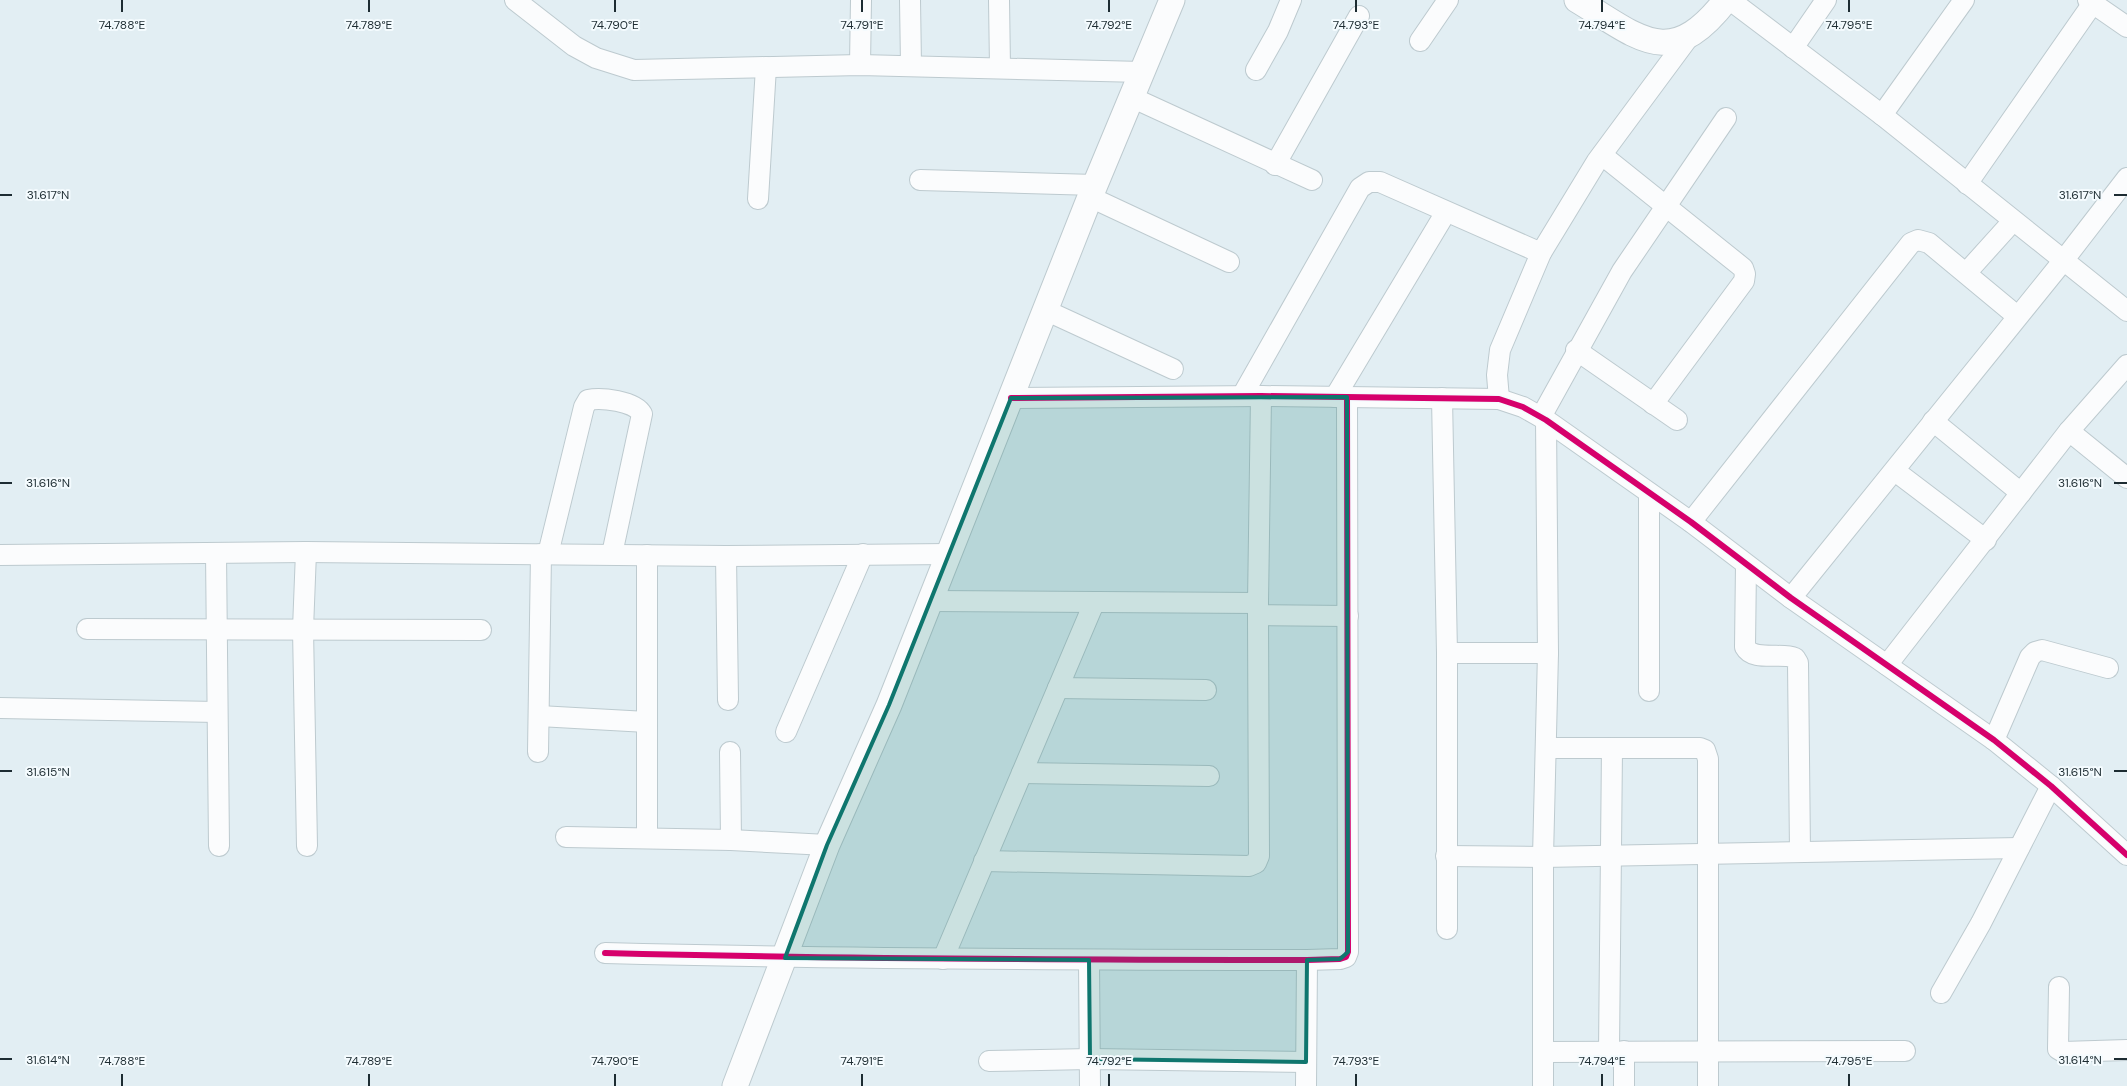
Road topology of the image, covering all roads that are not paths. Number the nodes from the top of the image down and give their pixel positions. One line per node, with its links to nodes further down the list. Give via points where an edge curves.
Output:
1 (515, 0): 21 (street, via 574,46 617,66 634,70)
2 (861, 0): 19 (street)
3 (910, 0): 20 (street)
4 (999, 0): 22 (street)
5 (1172, 0): 24 (street)
6 (1291, 0): 23 (street)
7 (1448, 0): 17 (street)
8 (1577, 0): 16 (street, via 1645,40 1665,43)
9 (1726, 0): 16 (street, via 1711,19)
10 (1730, 0): 18 (street)
11 (1826, 0): 18 (street)
12 (1964, 0): 26 (street)
13 (2090, 2): 15 (street); 33 (street)
14 (1360, 16): 29 (street)
15 (2127, 27)
16 (1688, 38): 28 (street)
17 (1420, 41)
18 (1793, 48): 26 (street)
19 (860, 65): 20 (street); 21 (street)
20 (911, 65): 22 (street)
21 (766, 67): 35 (street)
22 (1000, 67): 24 (street)
23 (1256, 70)
24 (1142, 72): 25 (street)
25 (1131, 97): 29 (street); 34 (street)
26 (1882, 115): 33 (street)
27 (1726, 118): 36 (street)
28 (1602, 155): 36 (street); 39 (street)
29 (1275, 165): 32 (street)
30 (2127, 178): 40 (street)
31 (920, 180): 34 (street)
32 (1312, 180)
33 (1967, 184): 38 (street)
34 (1093, 191): 41 (street); 43 (street)
35 (758, 199)
36 (1664, 205): 46 (street); 54 (street, via 1743,268 1745,274 1744,281)
37 (1446, 212): 39 (street); 49 (street, via 1380,182 1369,182 1360,188); 50 (street)
38 (2013, 222): 40 (street); 42 (street)
39 (1541, 253): 53 (street, via 1500,350 1497,374)
40 (2063, 261): 44 (street); 45 (street)
41 (1229, 262)
42 (1967, 272): 45 (street); 63 (street, via 1928,242 1918,240 1911,243)
43 (1045, 310): 48 (street); 51 (street)
44 (2127, 311)
45 (2017, 316): 57 (street)
46 (1576, 350): 54 (street); 55 (street)
47 (2127, 365): 58 (street)
48 (1174, 369)
49 (1251, 396): 50 (street); 51 (street); 78 (street)
50 (1341, 397): 52 (street); 79 (street)
51 (1011, 398): 70 (street)
52 (1442, 398): 53 (street); 84 (street)
53 (1499, 399): 55 (street)
54 (1653, 404): 56 (street)
55 (1543, 419): 61 (street); 85 (street)
56 (1678, 420)
57 (1933, 421): 59 (street); 62 (street)
58 (2069, 431): 60 (street); 62 (street)
59 (1895, 471): 64 (street); 75 (street)
60 (2127, 478)
61 (1649, 493): 63 (street); 90 (street)
62 (2021, 493): 64 (street)
63 (1690, 522): 74 (street)
64 (1986, 540): 86 (street)
65 (306, 552): 66 (street); 67 (street); 82 (street)
66 (216, 553): 72 (street); 80 (street)
67 (545, 554): 68 (street); 68 (street, via 584,406 588,400 595,399 633,406 642,414); 94 (street)
68 (612, 554): 71 (street)
69 (863, 554): 70 (street); 73 (street); 96 (street)
70 (949, 554): 76 (street)
71 (647, 555): 73 (street); 95 (street)
72 (0, 556)
73 (726, 556): 91 (street)
74 (1746, 565): 75 (street); 112 (street, via 1745,647 1754,655 1789,655 1798,663)
75 (1791, 598): 86 (street)
76 (929, 601): 77 (street); 108 (street, via 889,705)
77 (1094, 603): 78 (street); 88 (street)
78 (1258, 609): 79 (street); 118 (street, via 1259,856 1256,863 1249,866)
79 (1348, 616): 124 (street, via 1348,952 1340,959)
80 (216, 628): 81 (street); 82 (street); 93 (street)
81 (87, 629)
82 (303, 629): 83 (street); 110 (street)
83 (481, 630)
84 (1447, 653): 85 (street); 115 (street)
85 (1548, 653): 98 (street)
86 (1887, 665): 97 (street)
87 (2108, 668): 97 (street, via 2042,650 2035,652)
88 (1058, 688): 89 (street); 102 (street)
89 (1206, 690)
90 (1649, 691)
91 (728, 700)
92 (0, 708): 93 (street)
93 (217, 712): 109 (street)
94 (539, 716): 95 (street); 100 (street)
95 (647, 722): 106 (street)
96 (786, 732)
97 (1994, 740): 104 (street)
98 (1547, 748): 99 (street); 117 (street)
99 (1612, 748): 113 (street, via 1705,750 1708,758); 116 (street)
100 (538, 752)
101 (730, 752): 107 (street)
102 (1022, 773): 103 (street); 118 (street)
103 (1210, 776)
104 (2051, 786): 111 (street); 114 (street)
105 (566, 838): 106 (street)
106 (647, 838): 107 (street)
107 (731, 840): 108 (street)
108 (827, 845): 121 (street)
109 (219, 846)
110 (307, 846)
111 (2019, 848): 112 (street); 126 (street)
112 (1800, 852): 113 (street)
113 (1708, 854): 116 (street); 129 (street)
114 (2127, 855)
115 (1446, 856): 117 (street); 119 (street)
116 (1612, 856): 117 (street); 128 (street)
117 (1543, 857): 131 (street)
118 (984, 861): 122 (street)
119 (1447, 930)
120 (605, 953): 121 (street)
121 (785, 958): 122 (street); 135 (street)
122 (943, 958): 123 (street)
123 (1089, 960): 124 (street); 132 (street)
124 (1307, 960): 134 (street)
125 (2059, 987): 127 (street, via 2058,1049 2064,1052)
126 (1941, 993)
127 (2127, 1050)
128 (1616, 1051): 129 (street); 131 (street); 139 (street)
129 (1708, 1051): 130 (street); 140 (street)
130 (1905, 1051)
131 (1543, 1052): 138 (street)
132 (1090, 1059): 133 (street); 134 (street); 136 (street)
133 (989, 1061)
134 (1306, 1062): 137 (street)
135 (735, 1086)
136 (1090, 1086)
137 (1306, 1086)
138 (1543, 1086)
139 (1624, 1086)
140 (1708, 1086)

